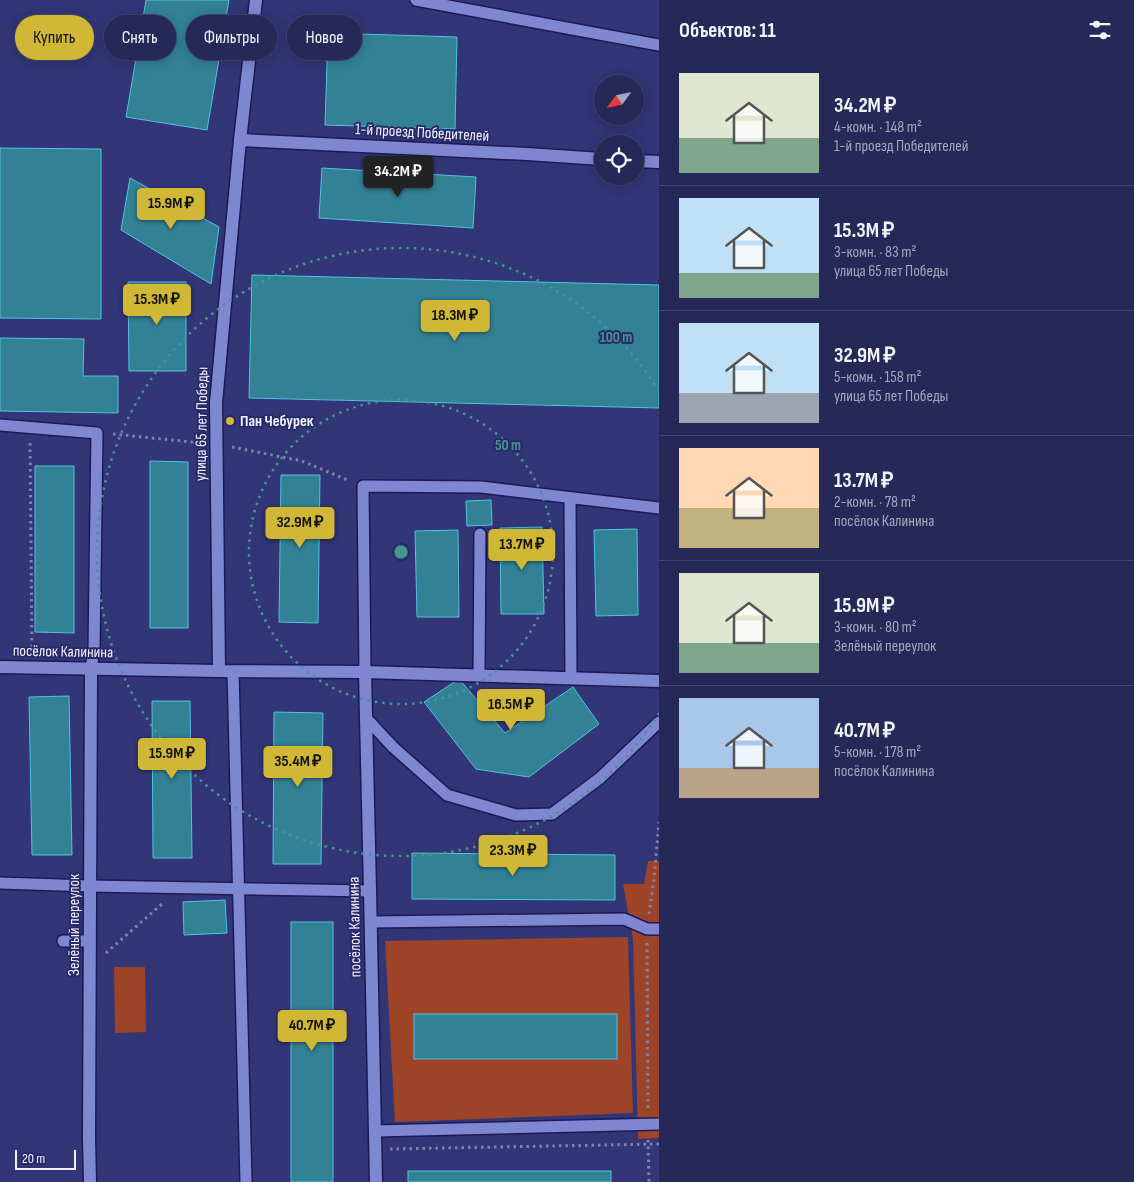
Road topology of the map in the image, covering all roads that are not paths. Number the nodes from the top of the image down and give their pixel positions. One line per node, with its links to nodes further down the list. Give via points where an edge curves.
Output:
1 (256, 0): 4 (street, улица 65 лет Победы)
2 (416, 0): 3 (lane)
3 (659, 45)
4 (240, 140): 5 (street, 1-й проезд Победителей); 14 (street, улица 65 лет Победы, via 216,403)
5 (594, 159)
6 (644, 161): 7 (street)
7 (659, 162)
8 (0, 425): 13 (lane, via 97,433 94,650)
9 (570, 498): 10 (lane); 16 (lane, via 481,487 363,486); 18 (lane)
10 (659, 508)
11 (480, 534): 17 (lane)
12 (0, 666): 13 (street, посёлок Калинина)
13 (91, 669): 14 (street, посёлок Калинина); 23 (street, Зелёный переулок)
14 (219, 671): 15 (street, посёлок Калинина)
15 (233, 671): 16 (street, посёлок Калинина); 24 (lane)
16 (365, 672): 17 (street, посёлок Калинина); 20 (street, посёлок Калинина)
17 (479, 676): 18 (street, посёлок Калинина)
18 (571, 678): 19 (street, посёлок Калинина)
19 (659, 681)
20 (366, 718): 21 (lane, via 393,748 447,795 516,814 552,814 600,778); 25 (street, посёлок Калинина)
21 (659, 722)
22 (0, 883): 23 (lane)
23 (90, 886): 24 (lane); 29 (street, Зелёный переулок)
24 (239, 889): 25 (lane); 33 (lane)
25 (370, 891): 26 (street, посёлок Калинина)
26 (371, 922): 27 (lane, via 624,919); 31 (street, посёлок Калинина)
27 (653, 929)
28 (63, 941): 29 (lane)
29 (90, 941): 32 (street, Зелёный переулок)
30 (654, 1124): 31 (lane)
31 (375, 1132): 34 (street, посёлок Калинина)
32 (90, 1182)
33 (246, 1182)
34 (376, 1182)

